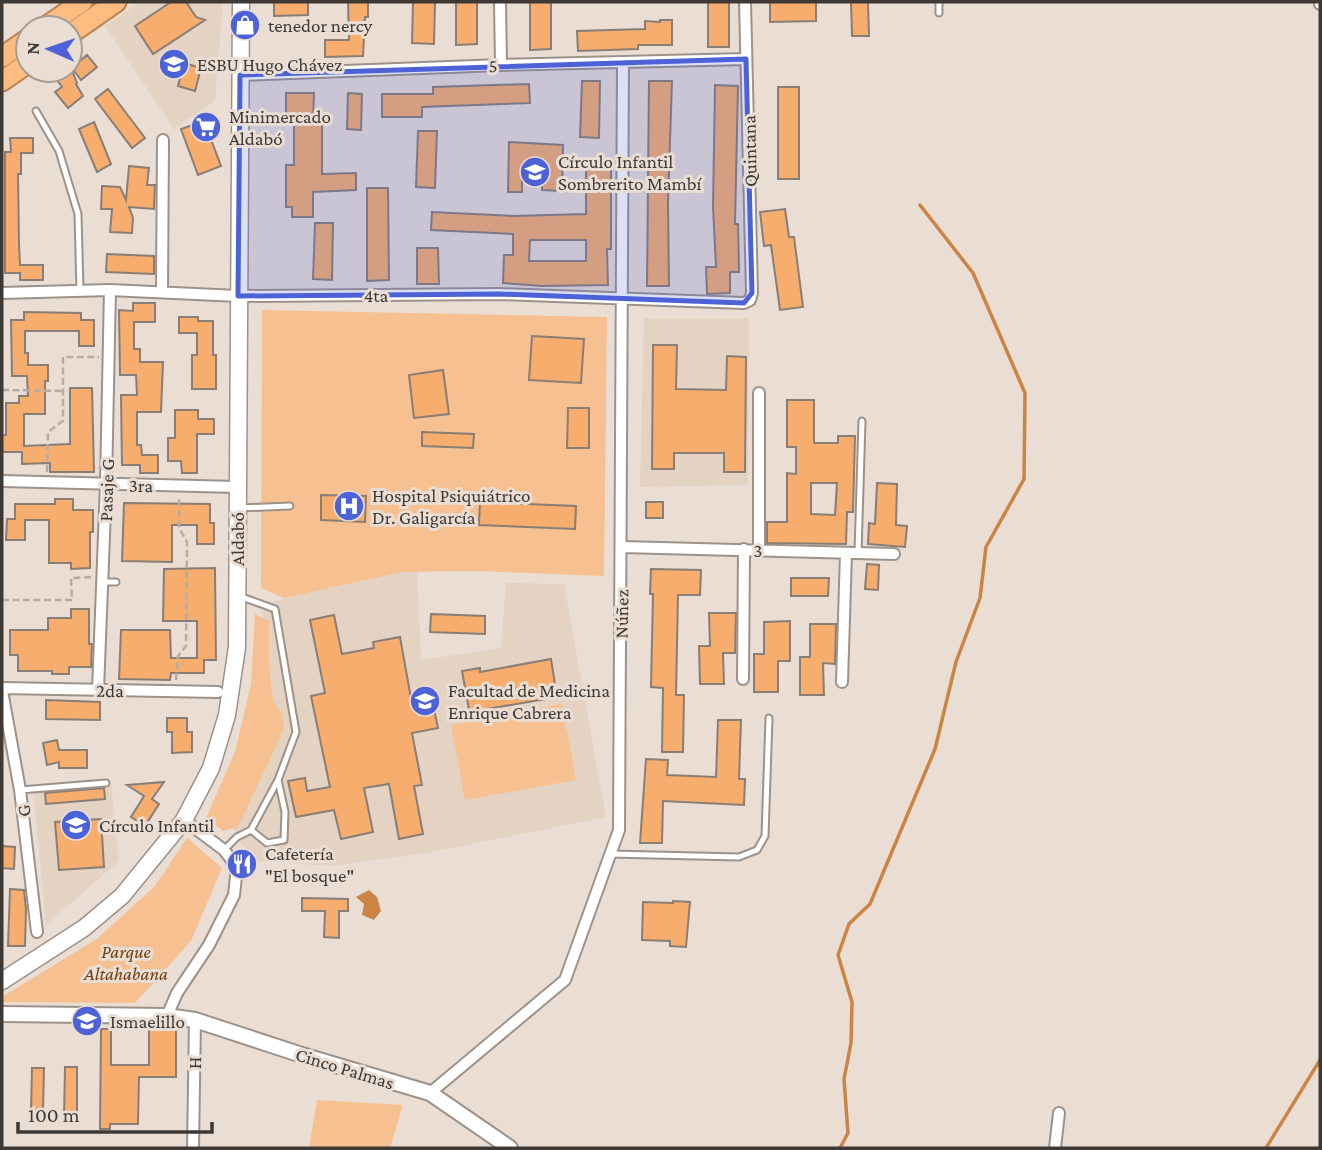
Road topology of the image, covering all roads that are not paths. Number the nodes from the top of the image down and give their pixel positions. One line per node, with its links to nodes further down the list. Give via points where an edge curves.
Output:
1 (82, 2): 8 (highway)
2 (116, 2): 9 (highway)
3 (241, 2): 13 (main road, Aldabó)
4 (500, 2): 12 (street)
5 (745, 2): 10 (street, Quintana)
6 (939, 2): 7 (lane)
7 (939, 13)
8 (64, 14)
9 (84, 24)
10 (746, 59): 11 (street, 5); 22 (street, Quintana)
11 (623, 62): 12 (street, 5); 21 (street, Núñez)
12 (501, 65): 13 (street, 5)
13 (240, 75): 20 (main road, Aldabó)
14 (36, 111): 16 (lane, via 59,152 78,214)
15 (163, 140): 18 (street)
16 (80, 290): 17 (street, 4ta); 19 (street, 4ta)
17 (110, 290): 18 (street, 4ta); 26 (street, Pasaje G)
18 (162, 291): 20 (street, 4ta)
19 (2, 293)
20 (238, 296): 21 (street, 4ta, via 499,294); 27 (main road, Aldabó)
21 (623, 299): 22 (street, 4ta); 30 (street, Núñez)
22 (750, 300)
23 (759, 393): 32 (street)
24 (862, 421): 34 (lane)
25 (2, 481): 26 (street, 3ra)
26 (106, 484): 27 (street, 3ra); 36 (street, Pasaje G)
27 (237, 486): 29 (main road, Aldabó)
28 (290, 506): 29 (lane)
29 (237, 508): 38 (main road, Aldabó)
30 (622, 547): 31 (street, 3); 53 (street, Núñez, via 619,830)
31 (744, 550): 32 (street, 3); 39 (street)
32 (759, 550): 33 (street, 3)
33 (846, 553): 34 (street, 3); 40 (street)
34 (858, 553): 35 (street, 3)
35 (894, 554)
36 (102, 580): 37 (lane); 42 (street, Pasaje G)
37 (116, 582)
38 (237, 596): 47 (lane, via 275,610 296,732); 50 (main road, Aldabó, via 237,647 227,715 211,768)
39 (743, 679)
40 (842, 682)
41 (2, 689): 42 (street, 2da); 46 (street, G)
42 (98, 690): 43 (street, 2da)
43 (218, 692)
44 (769, 718): 53 (lane, via 765,836 757,850 739,857)
45 (2, 761): 46 (street)
46 (15, 762): 49 (street, G)
47 (278, 780): 51 (lane); 51 (lane, via 285,812 284,839 267,842)
48 (106, 783): 49 (lane)
49 (20, 790): 54 (street, G)
50 (184, 820): 52 (street); 55 (main road, Aldabó, via 122,896 84,928)
51 (251, 830): 52 (lane)
52 (224, 850): 57 (street, via 237,867 234,894)
53 (610, 854): 59 (street, Núñez, via 565,980)
54 (37, 932)
55 (2, 981)
56 (2, 1014): 57 (street, Cinco Palmas)
57 (167, 1016): 58 (street, Cinco Palmas)
58 (195, 1020): 59 (street, Cinco Palmas); 61 (street, H)
59 (430, 1093): 62 (street, Cinco Palmas)
60 (1059, 1113): 63 (street)
61 (193, 1148)
62 (510, 1148)
63 (1055, 1148)

